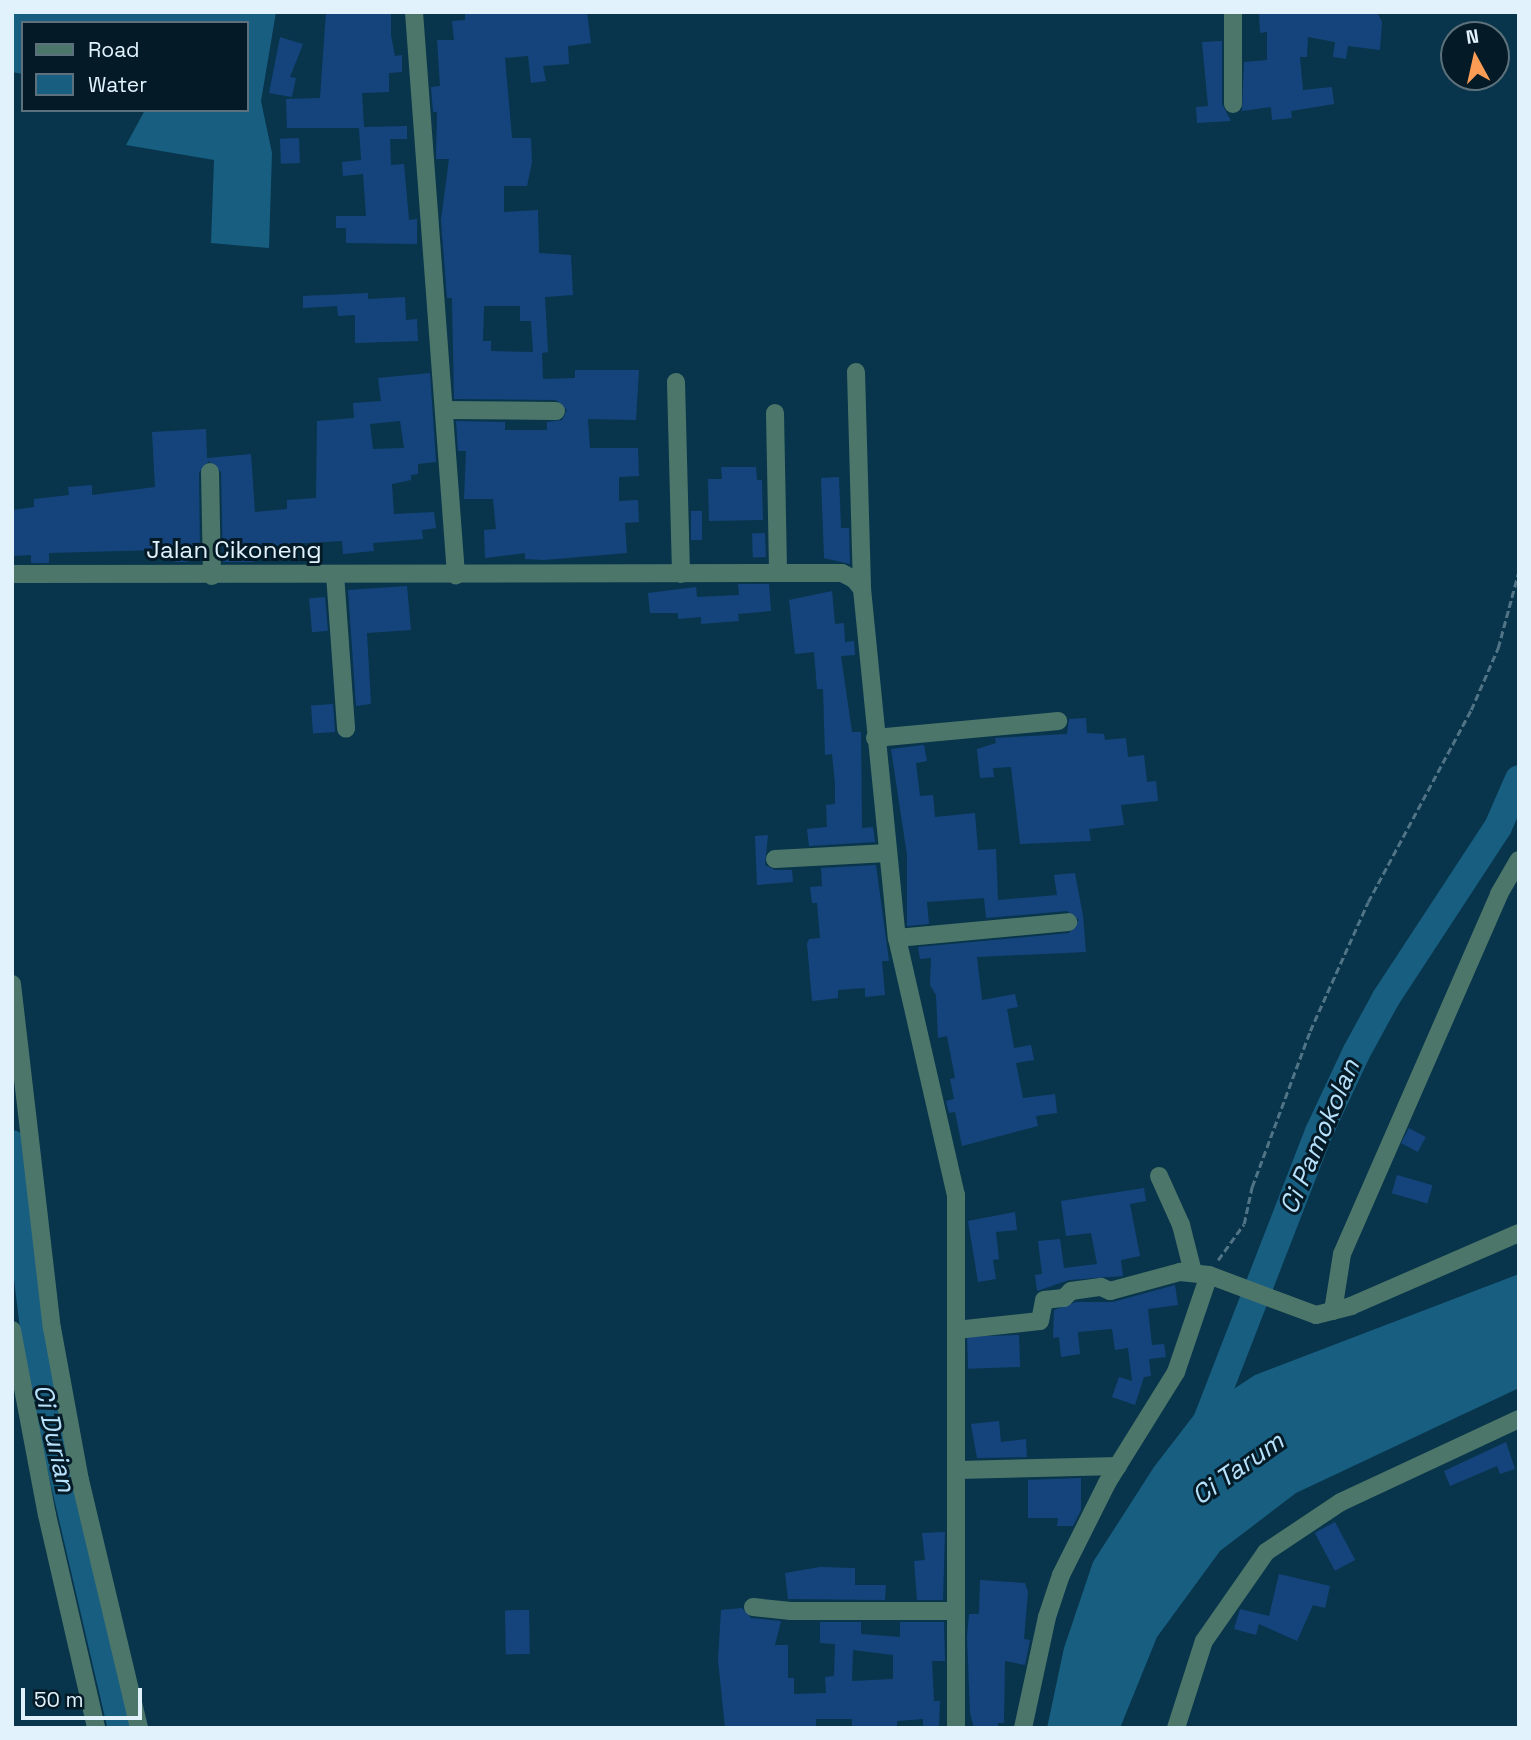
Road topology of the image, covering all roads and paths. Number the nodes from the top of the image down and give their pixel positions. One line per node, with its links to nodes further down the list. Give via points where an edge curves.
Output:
1 (414, 12): 6 (street)
2 (1233, 12): 3 (street)
3 (1233, 104)
4 (856, 372): 17 (street)
5 (676, 382): 13 (street)
6 (444, 410): 7 (street); 15 (street)
7 (556, 411)
8 (775, 413): 11 (street)
9 (209, 472): 16 (street)
10 (1519, 570): 29 (path, via 1498,648 1477,697 1368,902 1310,1031 1252,1187 1244,1224)
11 (778, 573): 13 (street, Jalan Cikoneng); 17 (street, Jalan Cikoneng, via 842,573)
12 (12, 574): 16 (street, Jalan Cikoneng)
13 (681, 574): 15 (street, Jalan Cikoneng)
14 (335, 575): 15 (street, Jalan Cikoneng); 16 (street, Jalan Cikoneng); 19 (street)
15 (456, 575)
16 (212, 576)
17 (862, 589): 20 (street)
18 (1058, 721): 20 (street)
19 (346, 729)
20 (875, 738): 21 (street)
21 (888, 853): 22 (street); 25 (street)
22 (775, 859)
23 (1519, 860): 30 (street, via 1499,894 1342,1254)
24 (1068, 922): 25 (street)
25 (897, 938): 32 (street, via 956,1195)
26 (12, 984): 39 (street, via 52,1328 80,1480)
27 (1158, 1176): 29 (street)
28 (1519, 1233): 30 (street)
29 (1201, 1274): 30 (street, via 1304,1313); 32 (street, via 1044,1300 1040,1321); 34 (street, via 1176,1372)
30 (1333, 1311)
31 (12, 1330): 38 (street, via 47,1515)
32 (956, 1330): 35 (street)
33 (1519, 1419): 42 (street, via 1340,1502 1266,1552 1204,1641)
34 (1118, 1466): 35 (street); 41 (street, via 1061,1575)
35 (958, 1471): 37 (street)
36 (753, 1607): 37 (street)
37 (955, 1611): 40 (street)
38 (96, 1728)
39 (139, 1728)
40 (957, 1728)
41 (1023, 1728)
42 (1176, 1728)

